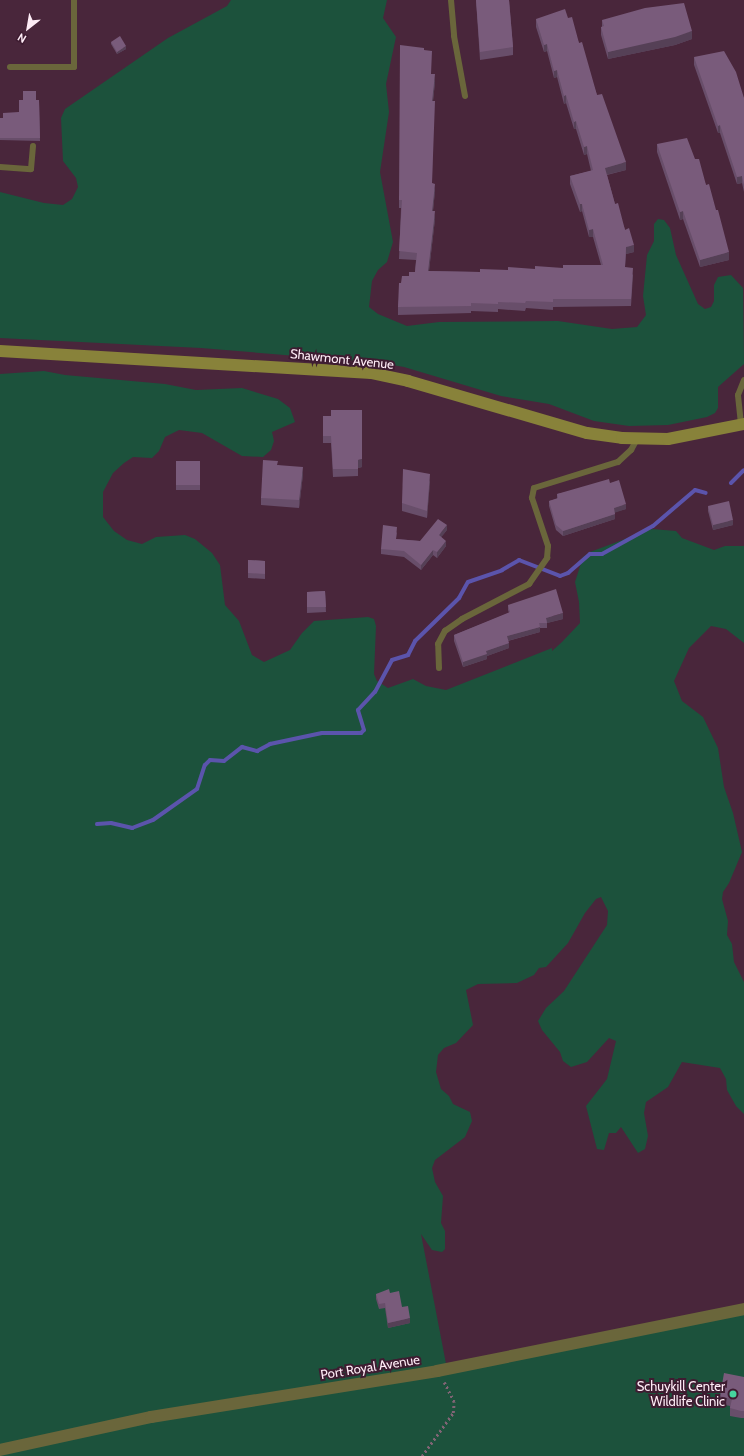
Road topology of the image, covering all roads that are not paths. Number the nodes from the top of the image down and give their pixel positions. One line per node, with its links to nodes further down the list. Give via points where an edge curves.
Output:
1 (74, 0): 3 (lane, via 74,67)
2 (451, 0): 4 (lane, via 454,36)
3 (10, 67)
4 (465, 96)
5 (33, 146): 6 (lane, via 31,170)
6 (0, 167)
7 (0, 351): 10 (main road, Shawmont Avenue, via 371,373 408,381 587,433)
8 (744, 380): 9 (lane, via 738,395)
9 (742, 424): 10 (main road, Shawmont Avenue, via 682,437)
10 (637, 439): 11 (lane, via 631,450 618,462 534,488 532,498 548,546 547,558 536,578 529,584 451,626 438,644)
11 (439, 668)
12 (744, 1309): 13 (street, Port Royal Avenue, via 440,1370 151,1417)
13 (0, 1450)

